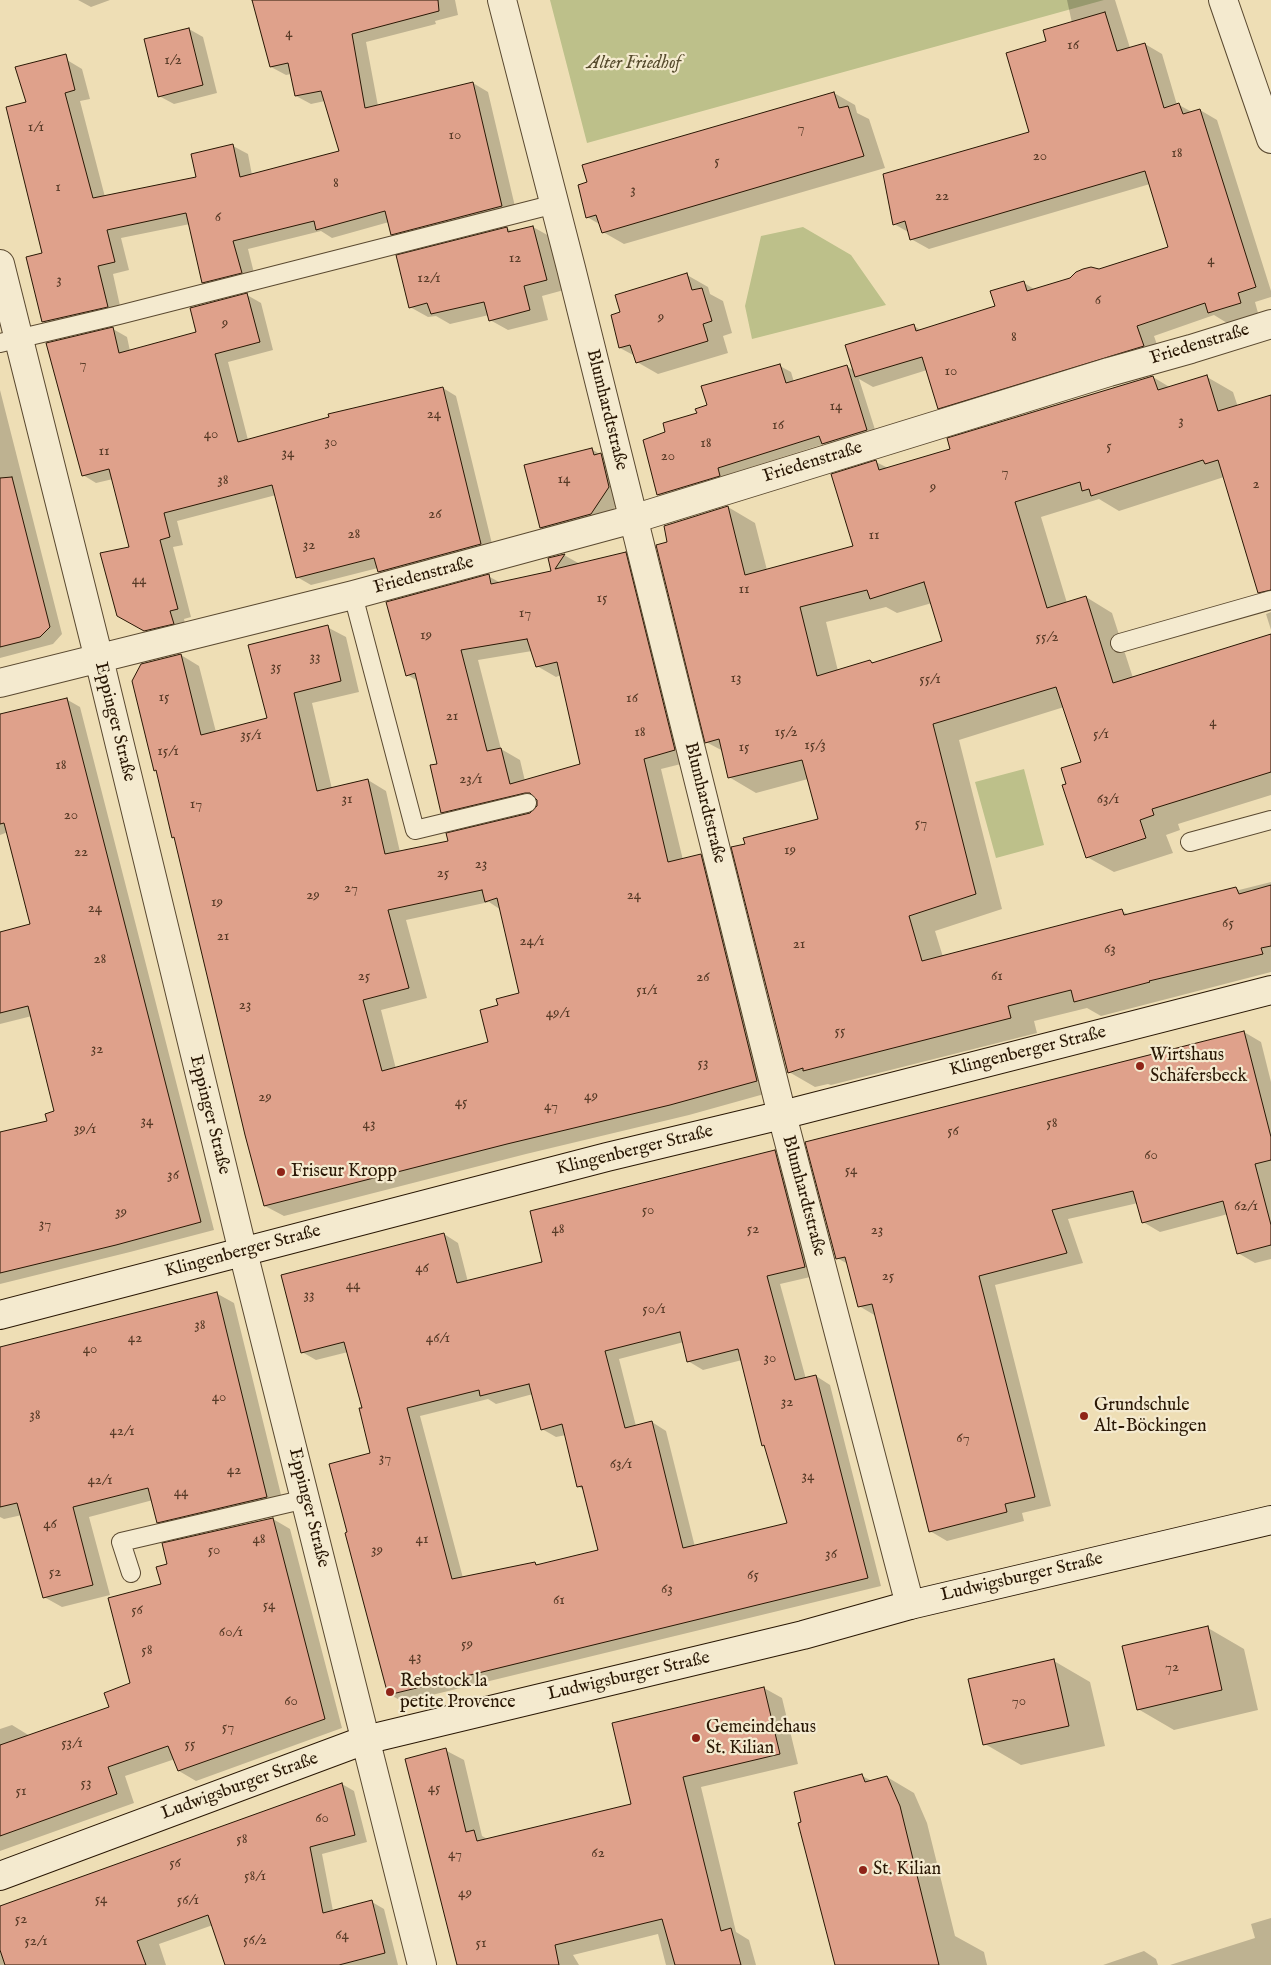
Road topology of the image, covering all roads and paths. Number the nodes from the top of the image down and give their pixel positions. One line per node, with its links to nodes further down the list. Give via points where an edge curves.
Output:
1 (502, 0): 4 (street, Blumhardtstraße)
2 (1223, 0): 3 (street)
3 (1271, 139)
4 (555, 204): 7 (lane); 8 (street, Blumhardtstraße)
5 (0, 264): 7 (street, Eppinger Straße)
6 (1271, 324): 8 (street, Friedenstraße)
7 (9, 341): 12 (street, Eppinger Straße)
8 (634, 519): 9 (street, Friedenstraße); 18 (street, Blumhardtstraße)
9 (353, 595): 12 (street, Friedenstraße); 14 (lane, Friedenstraße, via 415,830)
10 (1271, 600): 11 (lane)
11 (1120, 643)
12 (99, 659): 13 (street, Friedenstraße); 19 (street, Eppinger Straße)
13 (0, 683)
14 (527, 803)
15 (1271, 820): 16 (lane)
16 (1190, 842)
17 (1271, 990): 18 (street, Klingenberger Straße)
18 (782, 1115): 19 (street, Klingenberger Straße, via 601,1158); 24 (street, Blumhardtstraße)
19 (243, 1252): 20 (street, Klingenberger Straße); 21 (street, Eppinger Straße)
20 (0, 1314)
21 (306, 1500): 23 (lane, via 120,1542); 25 (street, Eppinger Straße)
22 (1271, 1520): 24 (street, Ludwigsburger Straße)
23 (131, 1572)
24 (910, 1605): 25 (street, Ludwigsburger Straße, via 803,1635)
25 (365, 1740): 26 (street, Ludwigsburger Straße); 27 (street, Eppinger Straße)
26 (0, 1876)
27 (422, 1965)

